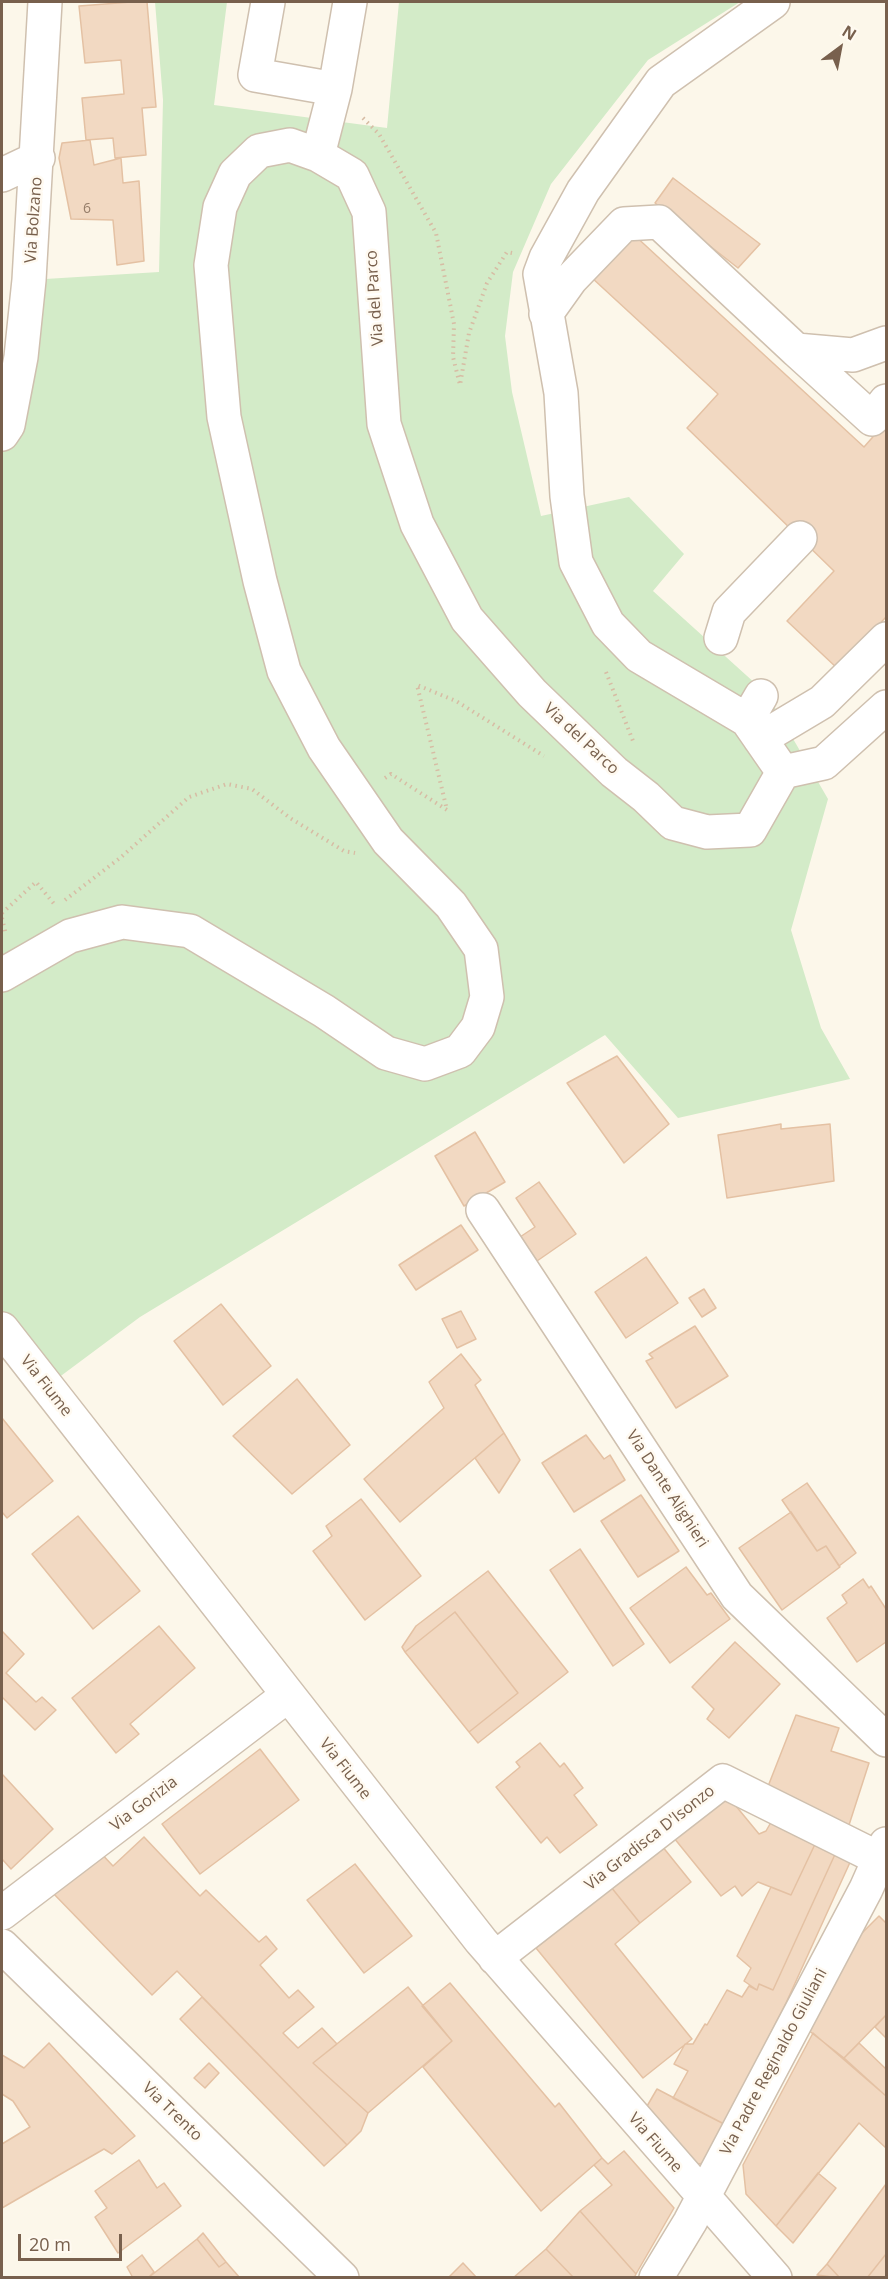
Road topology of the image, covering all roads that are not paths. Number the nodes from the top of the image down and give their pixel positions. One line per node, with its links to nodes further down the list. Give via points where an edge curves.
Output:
1 (45, 2): 7 (street, Via Bolzano)
2 (268, 2): 5 (street, via 255,75)
3 (350, 2): 5 (street)
4 (773, 2): 9 (street, via 661,82 583,191 546,258 540,274)
5 (335, 89): 6 (street)
6 (318, 155): 19 (street, Via del Parco, via 352,175 369,212 384,424 417,524 467,619 532,693 673,823 707,832 750,830); 20 (street, Via del Parco, via 290,145 258,151 235,174 220,207 211,265 224,417 284,671 324,748 388,841 451,905 480,949 487,997 478,1027 460,1051 425,1064 396,1056 190,931 122,922 70,936)
7 (38, 158): 8 (street); 13 (street, Via Bolzano, via 21,357 8,425)
8 (2, 175)
9 (546, 314): 11 (street, via 571,279 624,224 659,222); 18 (street, via 561,393 567,496 576,562 608,624 639,656)
10 (886, 344): 11 (street, via 853,355)
11 (796, 350): 12 (street, via 872,419)
12 (886, 401)
13 (2, 434)
14 (800, 538): 15 (street, via 729,612)
15 (721, 638)
16 (886, 639): 18 (street, via 822,702)
17 (886, 707): 19 (street, via 824,763)
18 (756, 718): 19 (street)
19 (783, 772)
20 (2, 975)
21 (483, 1210): 24 (street, Via Dante Alighieri, via 737,1596)
22 (2, 1329): 23 (street, Via Fiume)
23 (287, 1696): 26 (street, Via Gorizia); 28 (street, Via Fiume)
24 (886, 1740)
25 (883, 1851): 28 (street, Via Gradisca D'Isonzo, via 723,1780); 29 (street, Via Padre Reginaldo Giuliani)
26 (2, 1912)
27 (2, 1946): 30 (street, Via Trento)
28 (495, 1958): 29 (street, Via Fiume)
29 (704, 2198): 31 (street, Via Padre Reginaldo Giuliani); 32 (street, Via Fiume)
30 (342, 2277)
31 (656, 2277)
32 (775, 2277)

